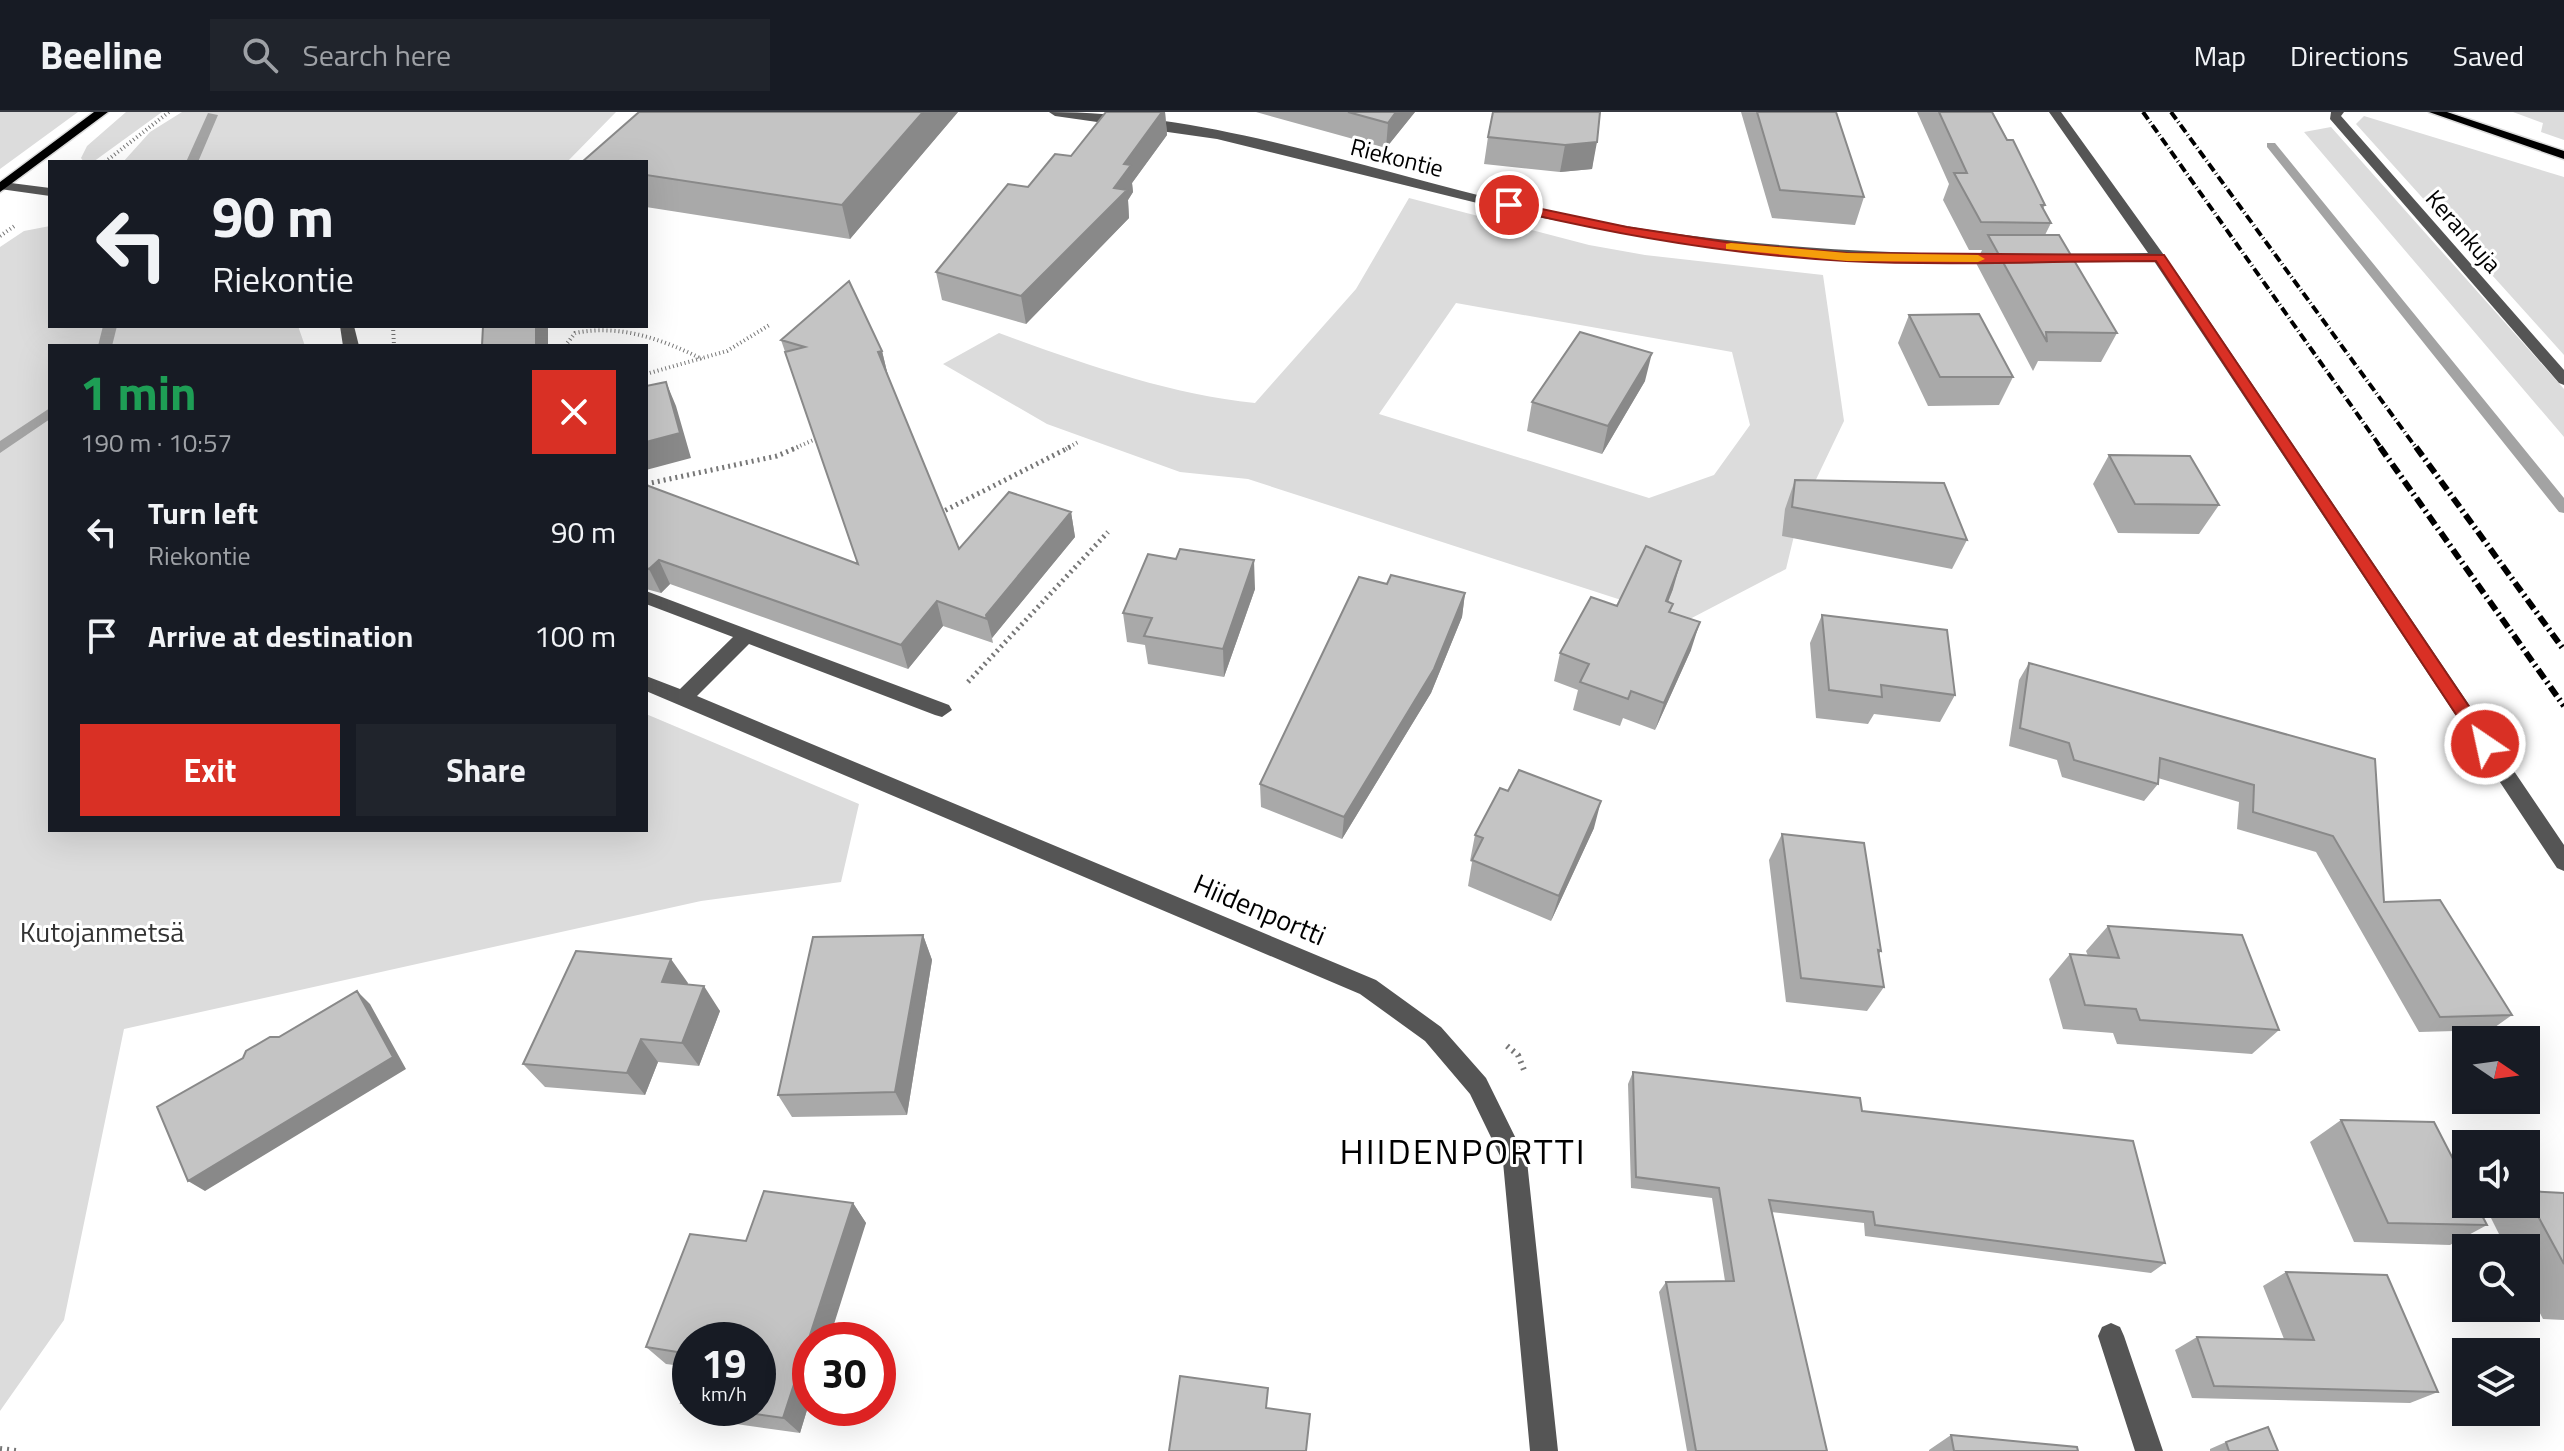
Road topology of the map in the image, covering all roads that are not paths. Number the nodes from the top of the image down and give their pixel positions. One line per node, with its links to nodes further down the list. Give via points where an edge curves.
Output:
1 (102, 112): 7 (main road)
2 (1055, 112): 9 (street, Riekontie, via 1215,135 1446,192 1627,231 1732,247 1847,257)
3 (2055, 112): 9 (street)
4 (2338, 112): 10 (street, Kerankuja, via 2334,116)
5 (2435, 112): 6 (main road)
6 (2564, 155)
7 (2, 187): 8 (street)
8 (48, 192)
9 (2159, 257): 16 (street)
10 (2564, 380)
11 (648, 598): 12 (street)
12 (745, 637): 14 (street); 15 (street)
13 (648, 684): 14 (street, Hiidenportti)
14 (683, 698): 18 (street, Hiidenportti, via 1368,987 1433,1034 1478,1086 1515,1161)
15 (942, 710)
16 (2564, 862)
17 (2111, 1336): 19 (street)
18 (1544, 1451)
19 (2149, 1451)

